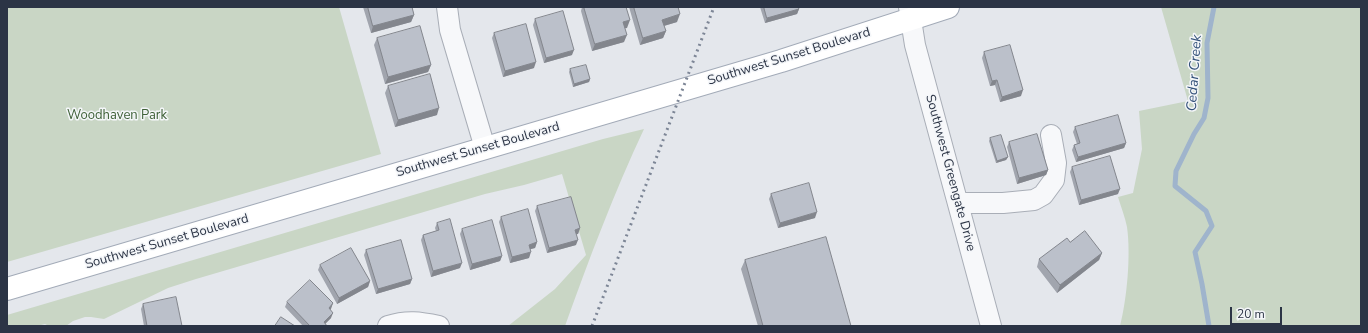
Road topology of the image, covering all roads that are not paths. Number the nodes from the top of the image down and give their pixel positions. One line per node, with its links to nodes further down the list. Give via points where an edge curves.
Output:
1 (448, 7): 5 (street, via 450,30)
2 (948, 7): 3 (main road, Southwest Sunset Boulevard)
3 (910, 13): 5 (main road, Southwest Sunset Boulevard, via 773,63); 6 (street, Southwest Greengate Drive, via 915,45)
4 (1051, 135): 6 (street, via 1056,163 1054,180 1043,195 1034,200 1003,203)
5 (485, 148): 7 (main road, Southwest Sunset Boulevard)
6 (958, 203): 10 (street, Southwest Greengate Drive)
7 (7, 289)
8 (388, 326): 9 (street, via 400,322 422,322)
9 (440, 326)
10 (991, 326)

